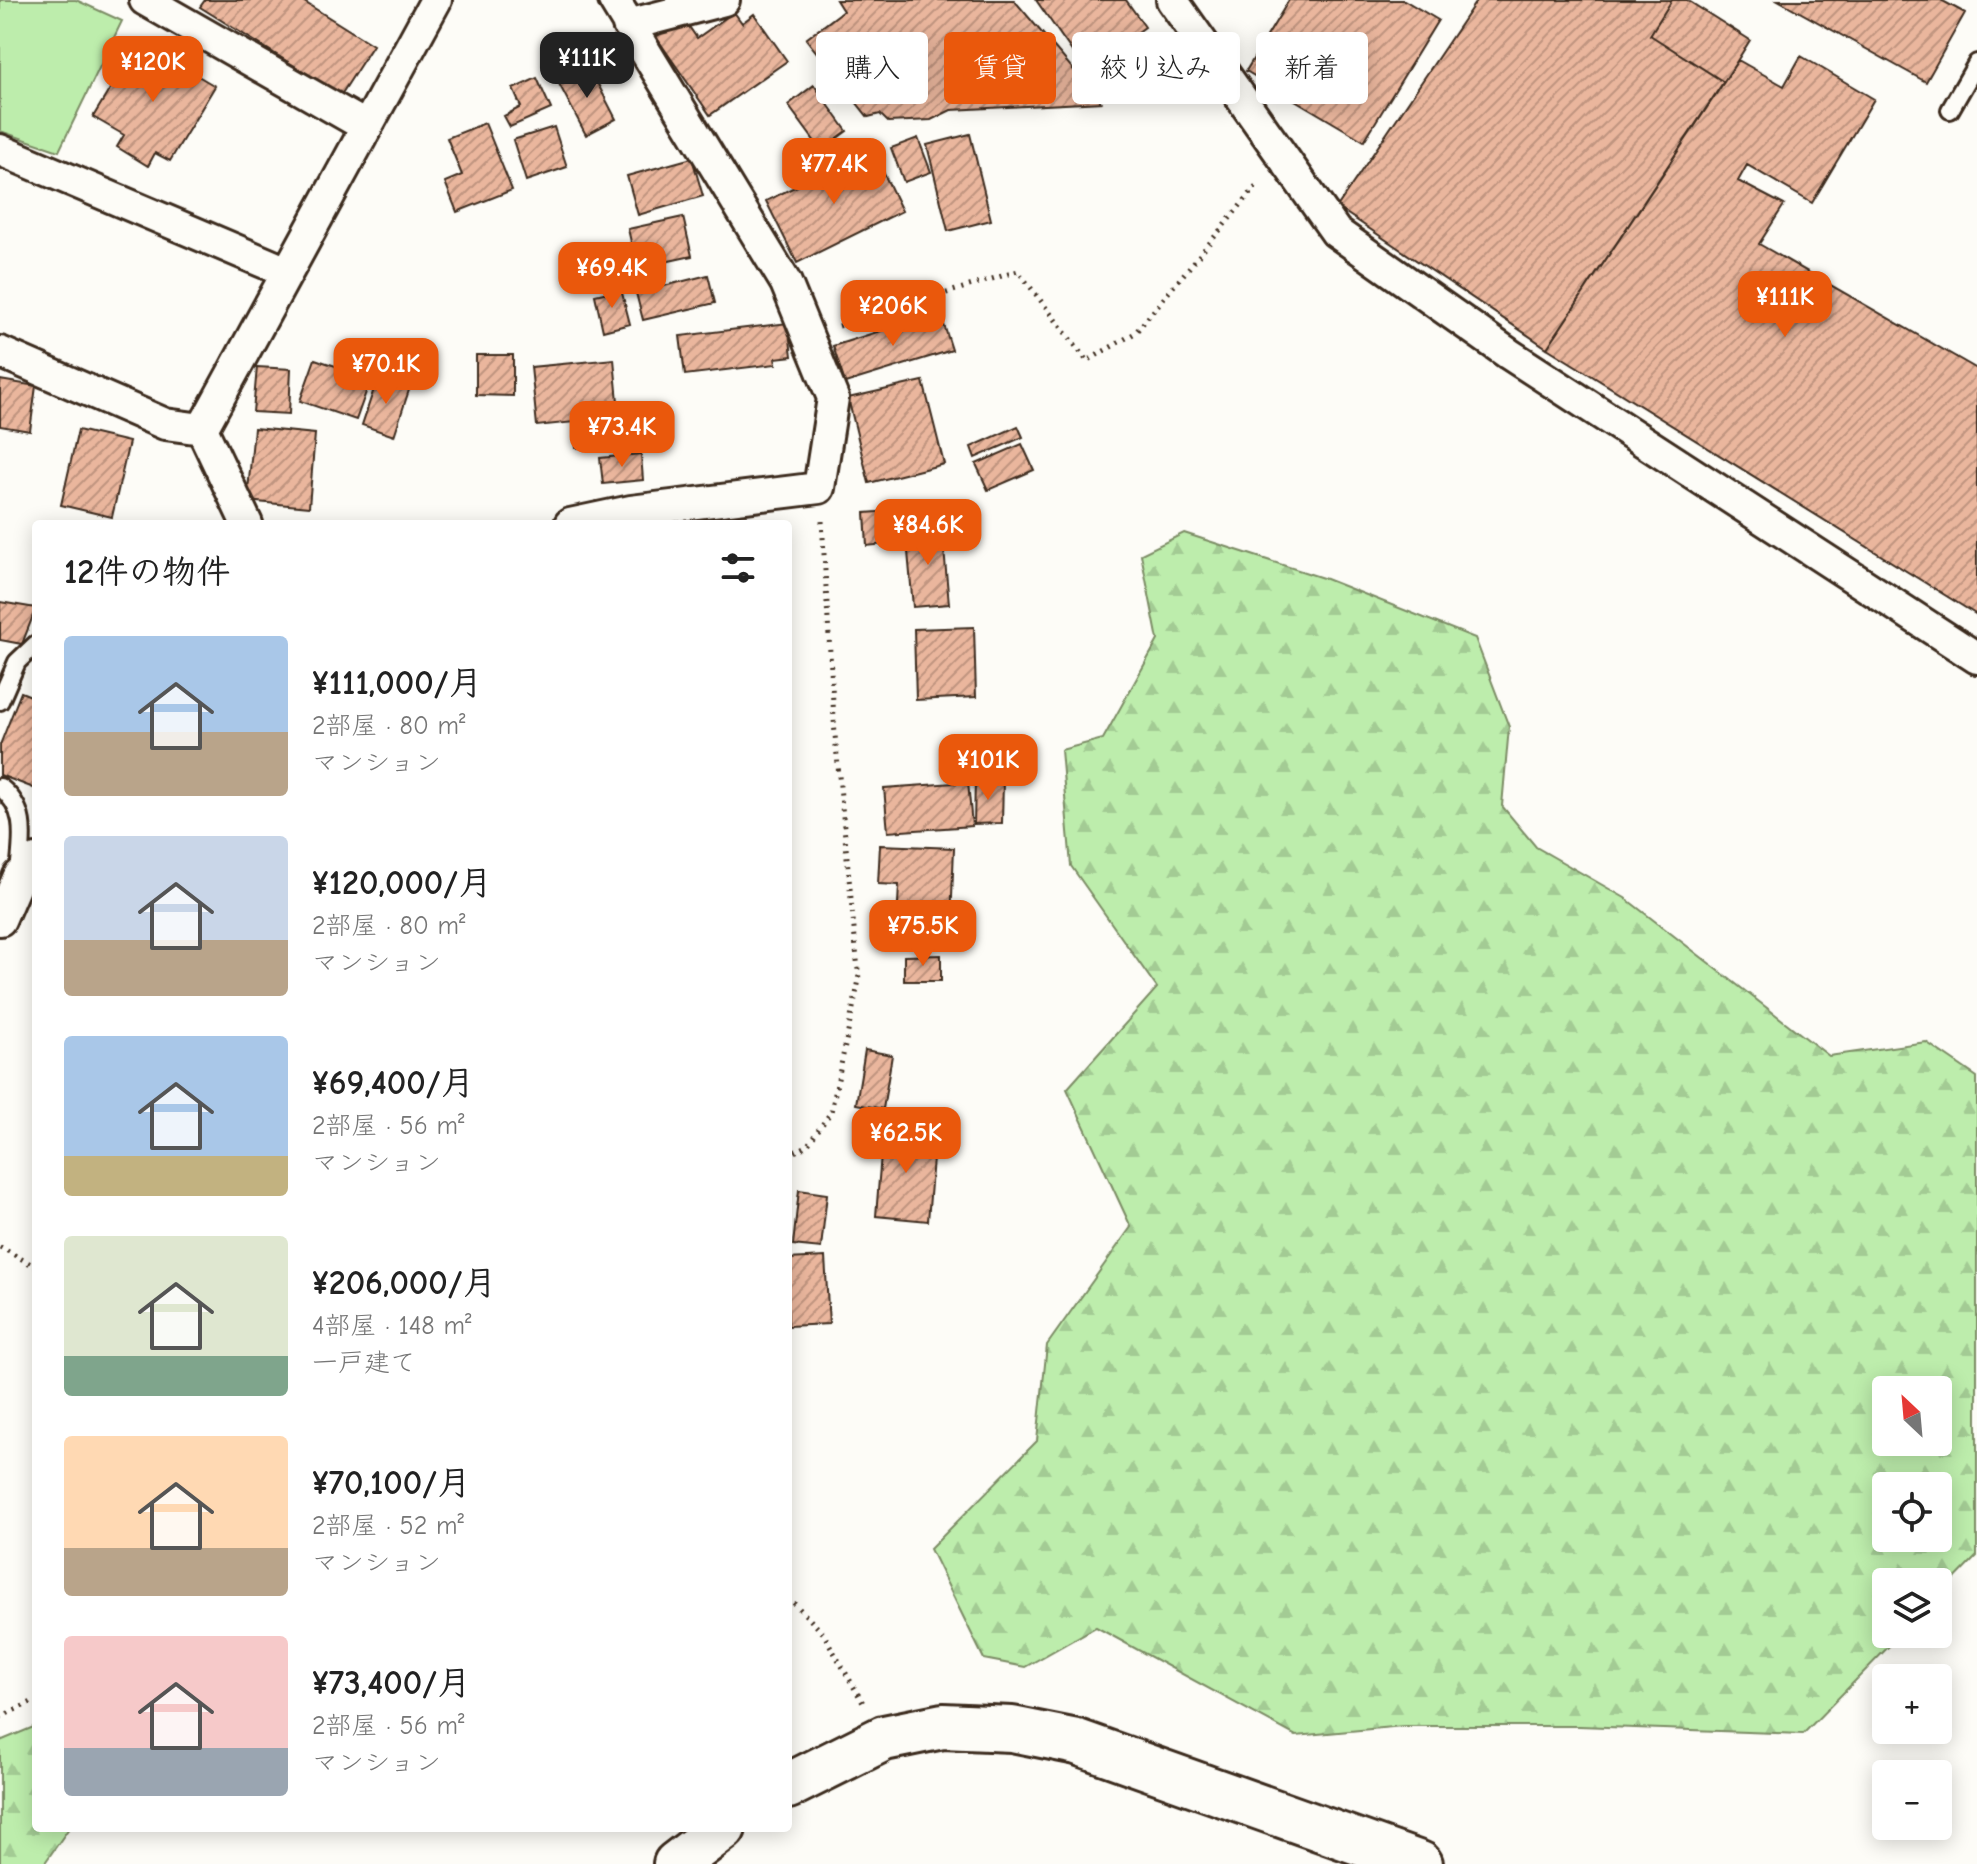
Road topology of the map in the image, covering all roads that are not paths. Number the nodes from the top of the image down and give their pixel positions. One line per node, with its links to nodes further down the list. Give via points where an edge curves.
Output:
1 (145, 0): 8 (street)
2 (436, 0): 8 (street)
3 (724, 0): 5 (street)
4 (1172, 0): 16 (street, via 1336,232 1509,354)
5 (621, 12): 14 (street, via 786,283 833,398 819,488)
6 (1977, 63): 7 (lane)
7 (1950, 110)
8 (367, 127): 10 (street)
9 (0, 150): 10 (street)
10 (287, 272): 12 (street)
11 (0, 352): 12 (street, via 165,424)
12 (202, 429): 13 (street)
13 (245, 520)
14 (589, 520)
15 (32, 648): 17 (lane, via 17,662)
16 (1977, 658)
17 (0, 701)
18 (0, 787): 19 (lane, via 13,798 23,821)
19 (28, 868): 20 (street)
20 (0, 920)
21 (792, 1784): 24 (street, via 884,1738 943,1726 1012,1729 1077,1742)
22 (718, 1832): 23 (street)
23 (676, 1864)
24 (1420, 1864)

